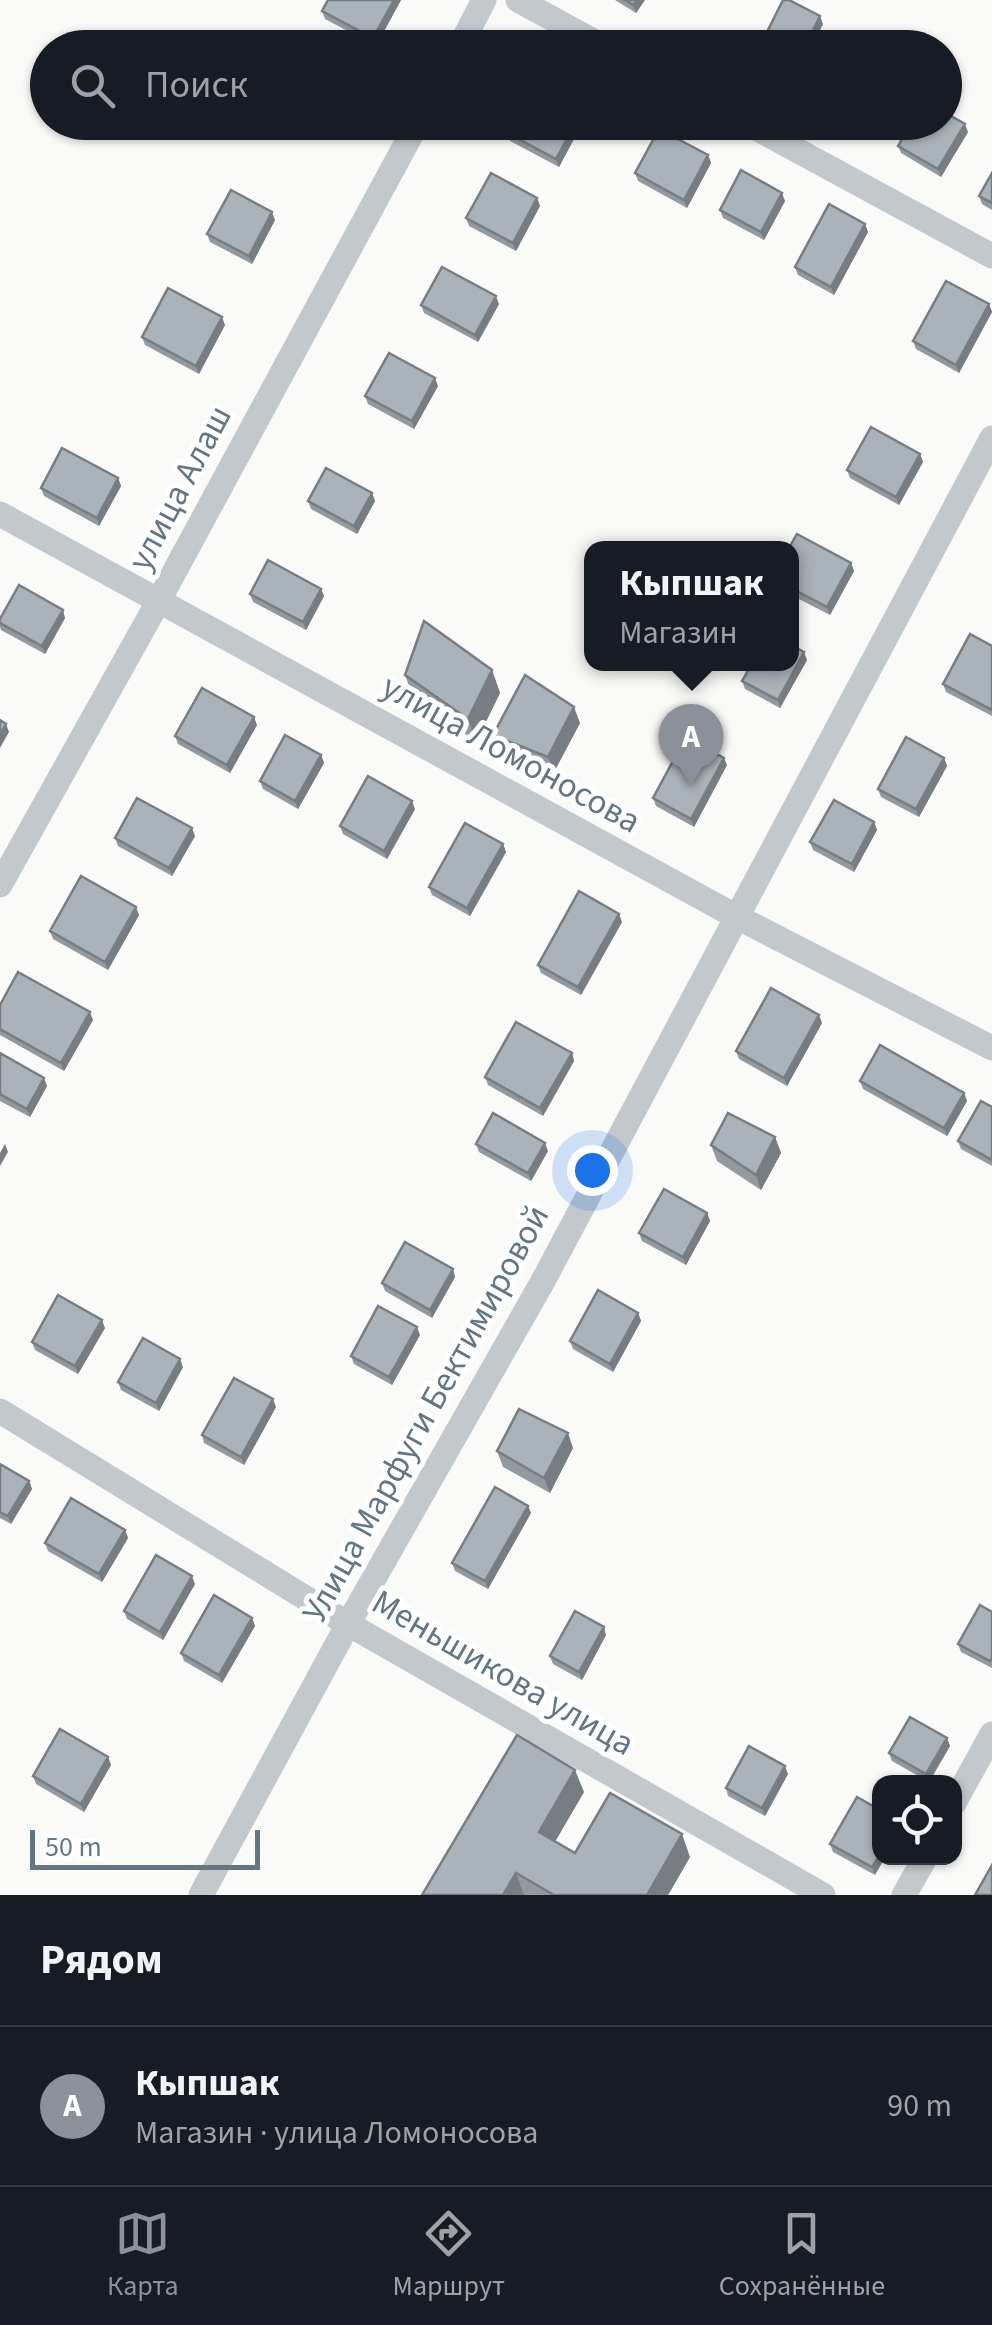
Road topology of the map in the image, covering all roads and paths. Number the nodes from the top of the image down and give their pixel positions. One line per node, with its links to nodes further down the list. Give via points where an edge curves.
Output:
1 (484, 0): 3 (street)
2 (518, 0): 4 (street)
3 (468, 30)
4 (573, 30)
5 (408, 140): 10 (street, улица Алаш)
6 (778, 140): 7 (street)
7 (992, 256)
8 (992, 438): 12 (street, Улица Марфуги Бектимировой)
9 (0, 514): 10 (street, улица Ломоносова)
10 (158, 602): 11 (street, улица Алаш); 12 (street, улица Ломоносова)
11 (0, 885)
12 (736, 917): 13 (street, улица Ломоносова); 15 (street, Улица Марфуги Бектимировой, via 543,1280)
13 (992, 1048)
14 (0, 1411): 15 (street, Меньшикова улица)
15 (348, 1624): 19 (street, Улица Марфуги Бектимировой); 20 (street, Меньшикова улица)
16 (992, 1734): 17 (street)
17 (962, 1788)
18 (920, 1865): 21 (street)
19 (201, 1895)
20 (822, 1895)
21 (904, 1895)

